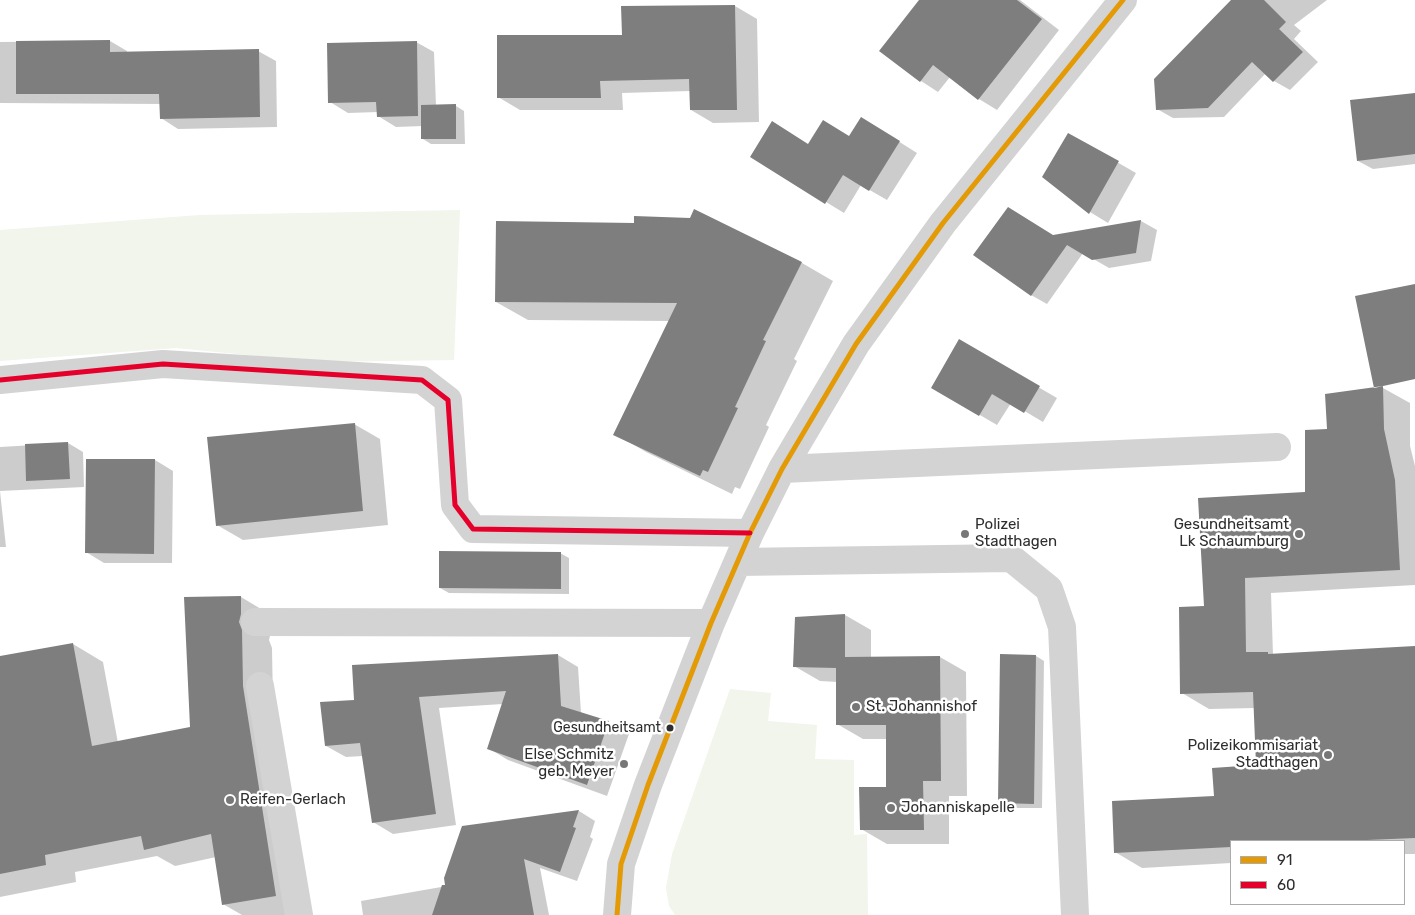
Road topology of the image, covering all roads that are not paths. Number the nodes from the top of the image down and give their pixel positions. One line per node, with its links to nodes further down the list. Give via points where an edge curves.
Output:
1 (1123, 0): 4 (street, via 943,222 856,344)
2 (0, 380): 5 (street, via 163,364 422,380 448,400 455,505 473,529)
3 (1276, 448): 4 (street)
4 (782, 469): 5 (street)
5 (750, 533): 6 (street)
6 (738, 562): 8 (street); 12 (street, via 1011,558 1050,589 1062,627)
7 (255, 622): 8 (street)
8 (711, 623): 11 (street, via 621,864)
9 (260, 686): 10 (street)
10 (299, 915)
11 (617, 915)
12 (1074, 915)

